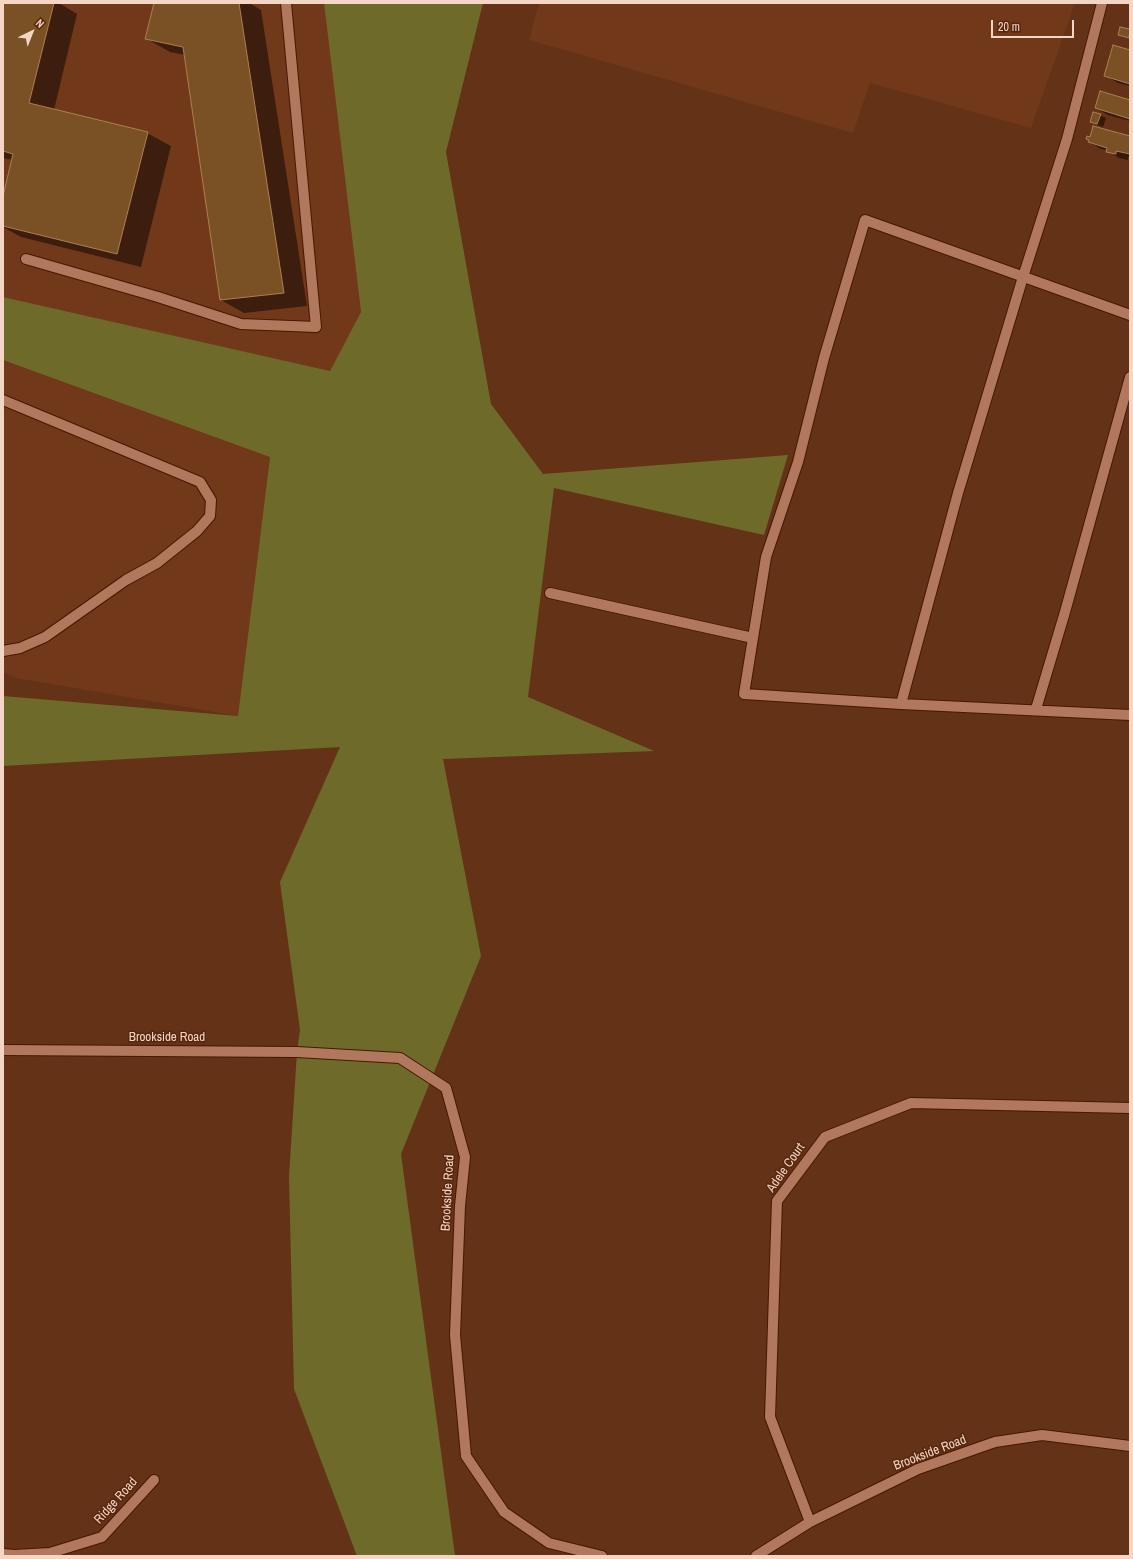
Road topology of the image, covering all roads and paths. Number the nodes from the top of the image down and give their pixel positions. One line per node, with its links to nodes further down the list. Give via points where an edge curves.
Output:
1 (286, 3): 3 (street, via 316,327 241,324 158,297)
2 (1102, 3): 4 (street, via 1067,139)
3 (26, 260)
4 (1023, 277): 5 (street); 9 (street, via 865,220 824,358 798,462 766,557); 11 (street, via 958,494)
5 (1130, 315)
6 (1130, 377): 12 (street)
7 (3, 400): 10 (street, via 200,482 212,500 210,516 197,531 157,563 126,580 45,638 20,648)
8 (550, 593): 9 (street)
9 (753, 638): 11 (street, via 744,694)
10 (3, 651)
11 (901, 704): 12 (street)
12 (1036, 709): 13 (street)
13 (1130, 715)
14 (3, 1050): 20 (street, Brookside Road, via 297,1052 400,1058 446,1088 465,1157 460,1206 455,1335 466,1456 504,1512 549,1543)
15 (1130, 1108): 18 (street, Adele Court, via 911,1103 825,1136 777,1201 770,1417)
16 (1130, 1446): 18 (street, Brookside Road, via 1042,1435 995,1442 918,1469)
17 (154, 1480): 19 (street, Ridge Road, via 102,1537 50,1553)
18 (810, 1522): 21 (street, Brookside Road)
19 (3, 1554)
20 (602, 1556)
21 (756, 1556)

